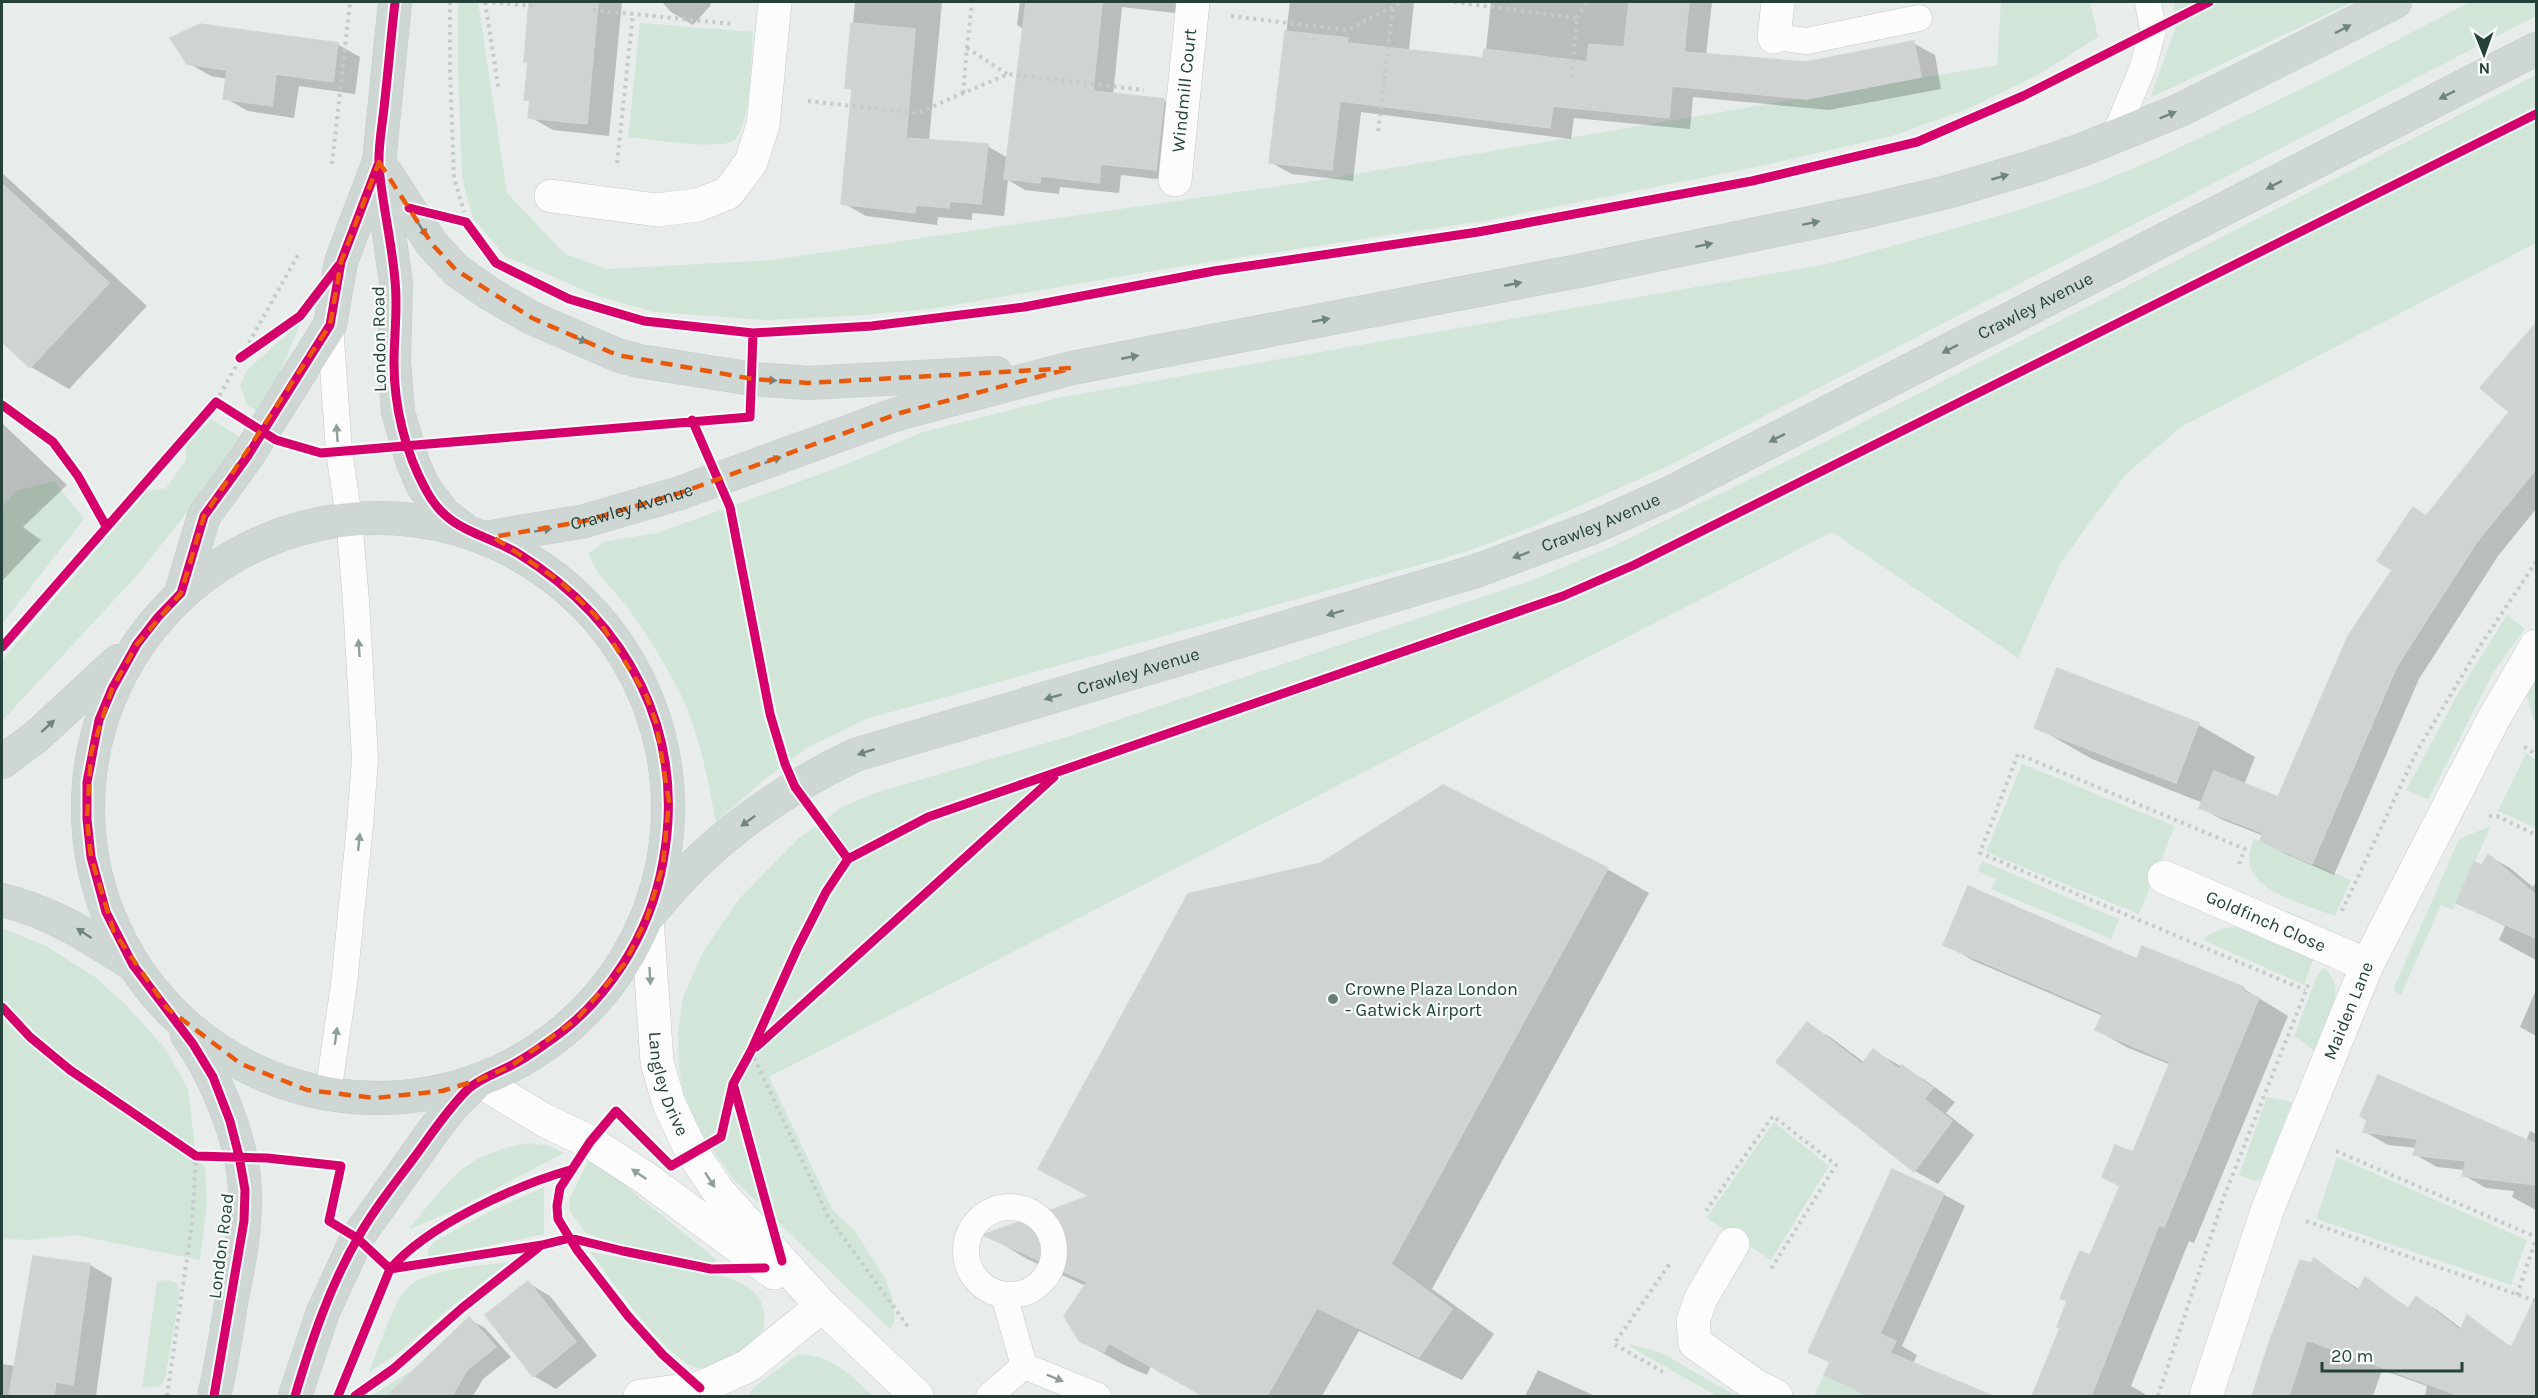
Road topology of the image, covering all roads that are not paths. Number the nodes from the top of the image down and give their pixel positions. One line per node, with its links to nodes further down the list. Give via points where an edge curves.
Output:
1 (396, 2): 11 (main road, London Road)
2 (1778, 2): 8 (street)
3 (2148, 2): 10 (lane, via 2153,30 2143,67)
4 (2395, 2): 10 (main road, Crawley Avenue, one-way to 4, via 2235,84)
5 (1192, 6): 12 (street, Windmill Court)
6 (773, 14): 13 (street, via 763,125 752,162 728,192 698,206 657,210)
7 (1919, 18): 8 (lane, via 1807,41)
8 (1774, 37)
9 (2536, 49): 24 (main road, Crawley Avenue, one-way to 24, via 1682,487 1594,527 1476,571 855,755 795,787 722,840 684,874)
10 (2114, 137): 15 (main road, Crawley Avenue, one-way to 10, via 1863,212 2032,167)
11 (379, 162): 14 (main road, London Road, via 341,262); 15 (main road, one-way to 15, via 432,244 456,270 532,318 639,361 753,379 808,383); 17 (main road, London Road, via 396,283 394,361 398,412 413,463 430,497 451,521)
12 (1174, 180)
13 (551, 196)
14 (330, 325): 16 (lane, London Road, one-way to 14, via 339,451); 18 (main road, London Road, via 247,457 204,516)
15 (1072, 368): 17 (main road, Crawley Avenue, one-way to 15, via 585,521 689,490 900,413)
16 (349, 518): 17 (main road, via 409,519); 18 (main road, via 250,546); 29 (lane, London Road, one-way to 16, via 344,984 365,759)
17 (475, 534): 24 (main road, via 514,551 561,582 618,644 646,695 656,722 669,801 663,865)
18 (181, 593): 19 (main road)
19 (137, 644): 21 (main road, one-way to 19, via 37,736); 25 (main road, via 99,720 87,782 91,857 99,892 114,932)
20 (2536, 646): 26 (street, Maiden Lane, via 2494,718)
21 (2, 762)
22 (2164, 877): 26 (street, Goldfinch Close)
23 (2, 900): 25 (main road, one-way to 23, via 75,927)
24 (647, 918): 28 (main road, via 625,963 577,1019 511,1066); 32 (street, Langley Drive, one-way to 32, via 657,1062 669,1104 692,1152 718,1192)
25 (133, 965): 27 (main road)
26 (2367, 965): 41 (street, Maiden Lane, via 2268,1208)
27 (167, 1008): 29 (main road, via 208,1044 241,1064 271,1078); 34 (main road, London Road, via 213,1077 230,1121 245,1190 244,1221)
28 (478, 1080): 29 (main road, via 409,1096); 32 (street, Langley Drive, one-way to 28, via 644,1177); 35 (main road, via 433,1131 357,1238 323,1312)
29 (328, 1094)
30 (1733, 1244): 40 (street, via 1701,1298 1693,1322 1695,1343)
31 (1004, 1294): 33 (lane)
32 (822, 1306): 36 (street, via 748,1366 700,1388); 37 (street, Langley Drive)
33 (1024, 1366): 38 (lane); 39 (lane, one-way to 39)
34 (214, 1396)
35 (295, 1396)
36 (640, 1396)
37 (917, 1396)
38 (989, 1396)
39 (1098, 1396)
40 (1776, 1396)
41 (2205, 1396)

